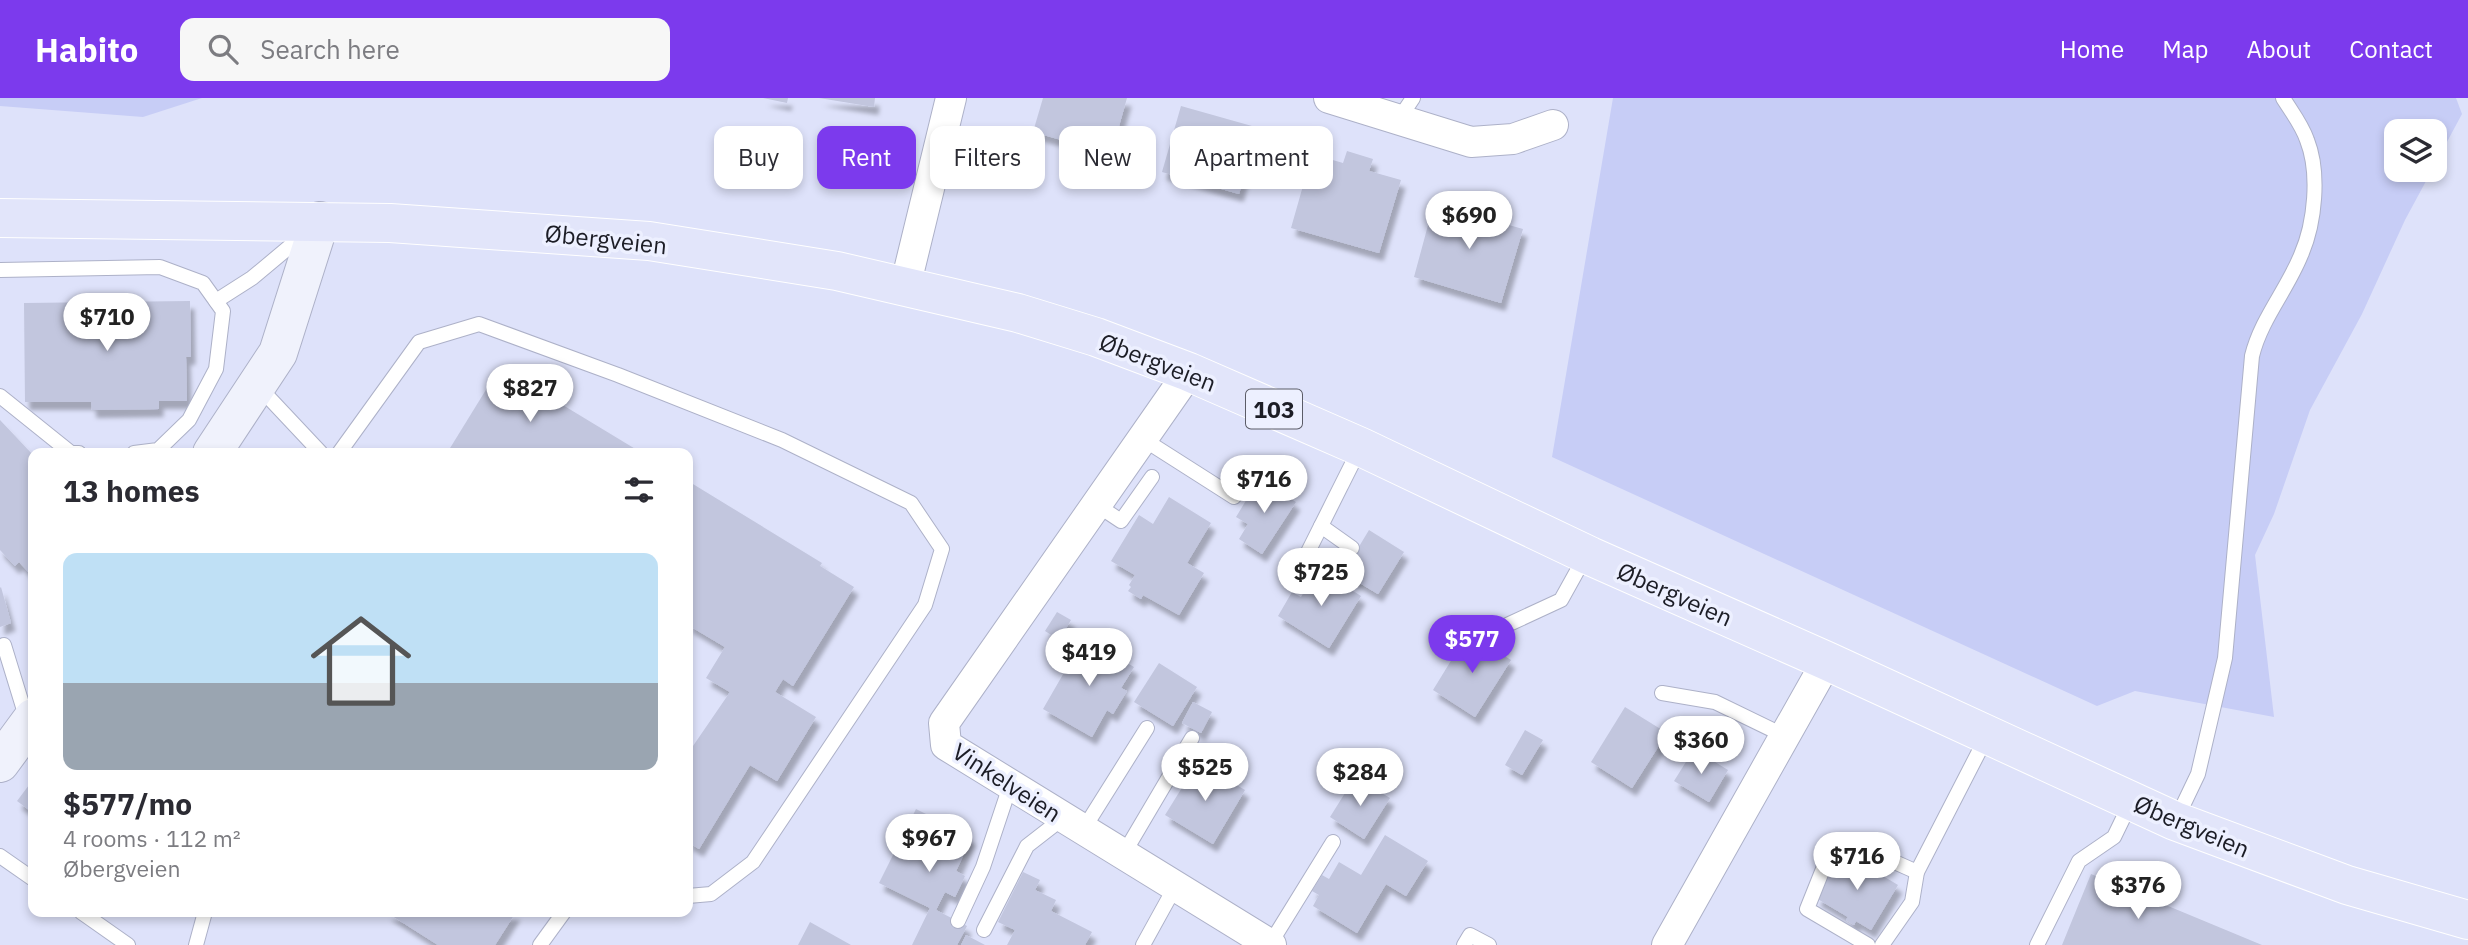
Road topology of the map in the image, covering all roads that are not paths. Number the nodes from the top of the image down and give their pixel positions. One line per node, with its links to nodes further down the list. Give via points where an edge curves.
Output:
1 (951, 98): 9 (street)
2 (1329, 98): 4 (street)
3 (2283, 98): 41 (lane, via 2307,139 2315,187 2301,255 2257,337 2252,356 2225,658 2198,774)
4 (1406, 109): 5 (street, via 1471,142 1513,139)
5 (1553, 125)
6 (0, 218): 7 (main road, Øbergveien / 103)
7 (320, 221): 9 (main road, Øbergveien / 103, via 649,241 787,261); 10 (lane, via 252,278); 12 (street, via 278,353)
8 (0, 270): 10 (lane, via 160,267 203,283)
9 (905, 287): 11 (main road, Øbergveien / 103, via 1018,313)
10 (216, 301): 17 (lane, via 223,310 216,369 189,420)
11 (1189, 372): 14 (street, Vinkelveien); 15 (main road, Øbergveien / 103)
12 (257, 385): 18 (street); 19 (lane)
13 (0, 396): 16 (lane)
14 (1143, 439): 22 (lane); 23 (street, Vinkelveien)
15 (1361, 447): 24 (lane); 26 (main road, Øbergveien / 103)
16 (65, 448)
17 (160, 448)
18 (215, 448)
19 (316, 448)
20 (343, 448): 49 (lane, via 419,342 478,324 782,440 912,503 942,549 925,605 753,862 711,894)
21 (1152, 477): 23 (lane, via 1121,522)
22 (1234, 497)
23 (1097, 505): 39 (street, Vinkelveien, via 944,723 946,745)
24 (1321, 526): 25 (lane); 27 (lane)
25 (1352, 548)
26 (1587, 554): 28 (lane, via 1561,600); 30 (main road, Øbergveien / 103)
27 (1299, 570)
28 (1507, 625)
29 (4, 645): 32 (lane)
30 (1827, 661): 35 (main road, Øbergveien / 103); 36 (street)
31 (1662, 693): 36 (lane, via 1715,702)
32 (28, 713)
33 (28, 725): 38 (street)
34 (1147, 728): 42 (lane)
35 (1988, 735): 40 (main road, Øbergveien / 103); 46 (lane)
36 (1785, 736): 63 (street)
37 (1192, 738): 44 (lane)
38 (0, 763)
39 (1010, 786): 42 (street, Vinkelveien); 54 (lane, via 983,867)
40 (2132, 801): 41 (main road, Øbergveien / 103); 66 (lane, via 2114,837 2079,861)
41 (2175, 821): 53 (main road, Øbergveien / 103, via 2347,885)
42 (1073, 824): 44 (street, Vinkelveien); 55 (lane, via 1027,846)
43 (1333, 842): 56 (lane)
44 (1123, 855): 48 (street, Vinkelveien)
45 (0, 856): 47 (lane)
46 (1917, 872): 64 (lane, via 1854,844 1827,859 1807,909); 65 (lane, via 1912,902)
47 (28, 876)
48 (1175, 887): 56 (street, Vinkelveien); 60 (lane)
49 (693, 896)
50 (88, 917): 57 (lane)
51 (204, 917): 58 (lane)
52 (560, 917): 59 (lane)
53 (2468, 920)
54 (958, 921)
55 (984, 930)
56 (1270, 944)
57 (128, 945)
58 (196, 945)
59 (540, 945)
60 (1143, 945)
61 (1464, 945): 62 (lane, via 1470,935)
62 (1489, 945)
63 (1667, 945)
64 (1868, 945)
65 (1882, 945)
66 (2038, 945)

